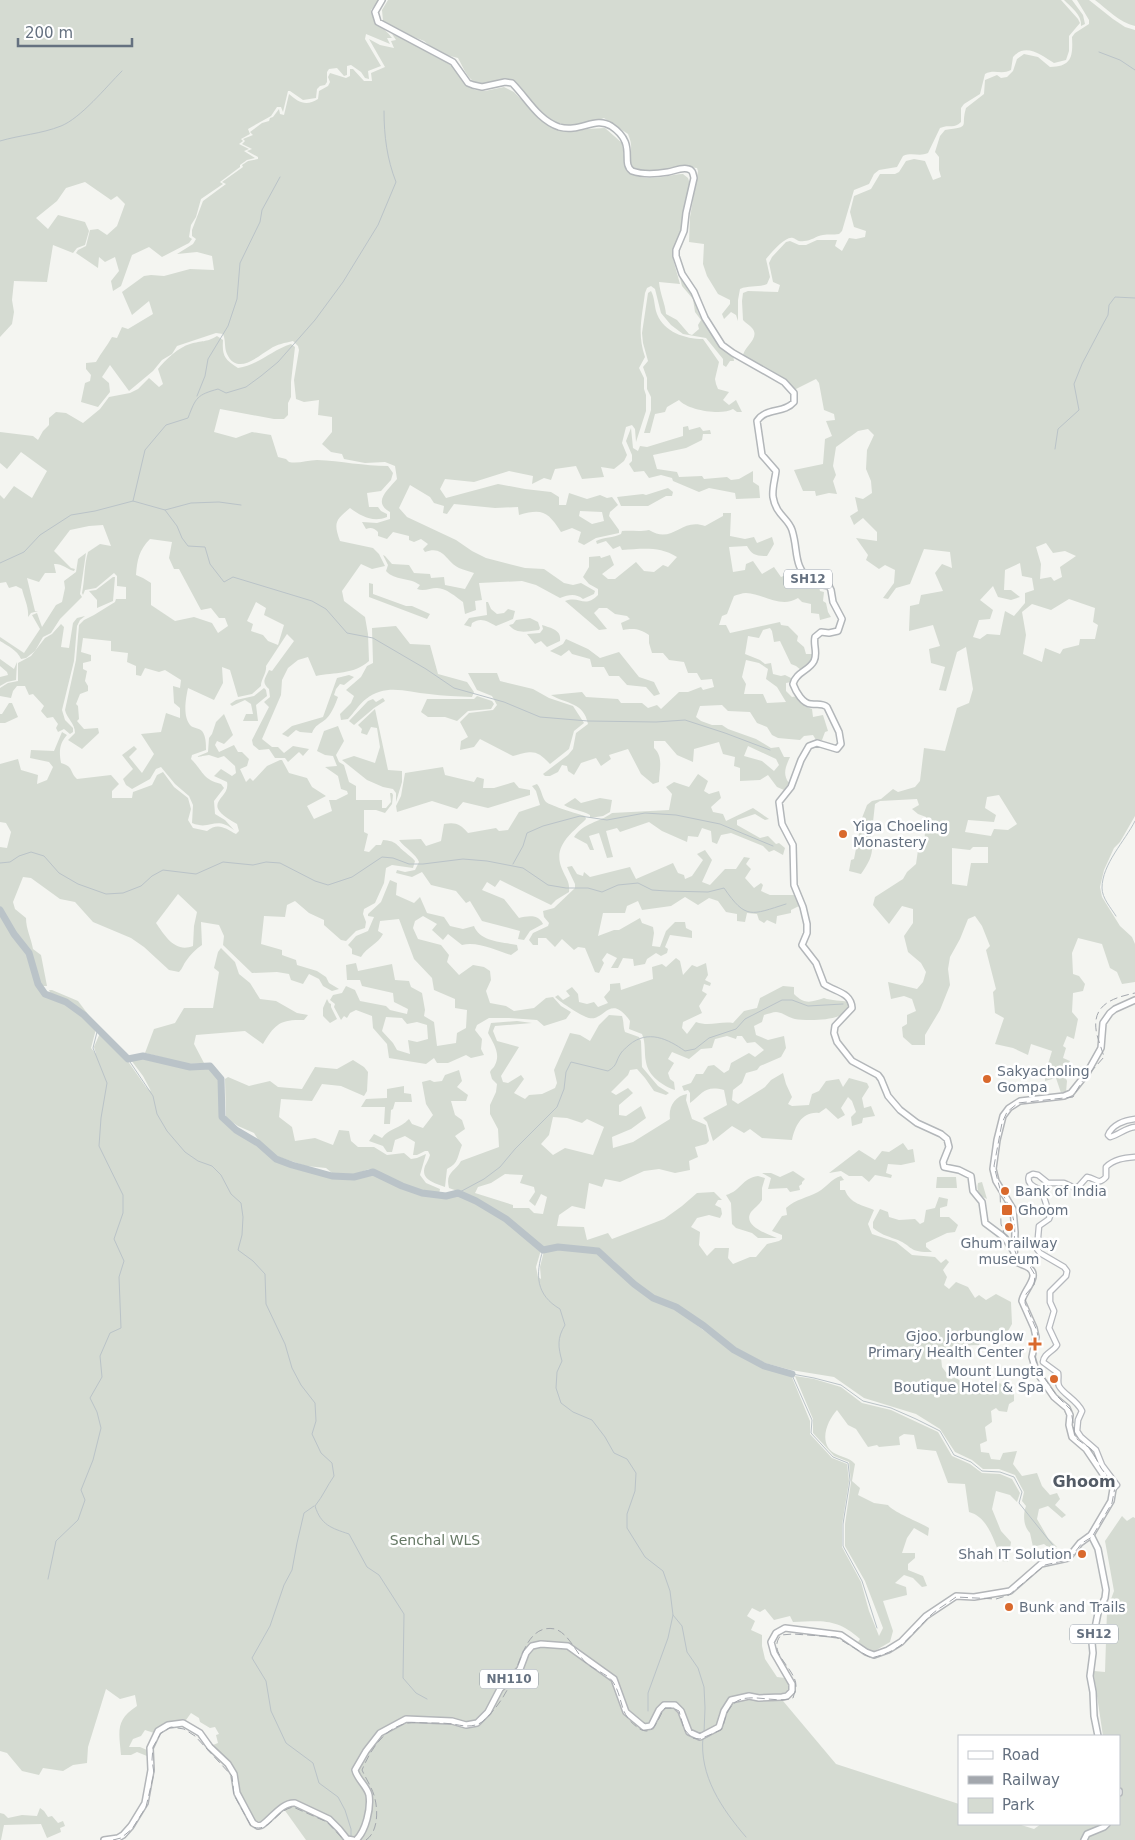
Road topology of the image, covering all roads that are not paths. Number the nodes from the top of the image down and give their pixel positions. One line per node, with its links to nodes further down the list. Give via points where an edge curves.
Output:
1 (382, 0): 6 (main road, SH12, via 375,12 378,22 453,62 468,82 482,87 505,82 512,84 547,122 561,127 583,127 599,122 609,125 625,138 627,165 632,171 648,174 686,168 693,173 684,231 676,250 682,274 722,345 784,382 794,393 791,406 764,414 757,421 762,455 776,471 773,499 778,513 792,532 795,557 812,583 829,586 842,619 838,631 822,632 815,637 813,663 796,677 793,684 805,702 827,707 842,744 837,749 817,743 809,746 791,787 779,802 782,824 793,845 794,885 807,924 802,947 813,958 824,984 851,1002 852,1008 835,1026 837,1042 852,1061 882,1079 888,1096 900,1110 947,1139 949,1147 944,1167 970,1176 973,1191 982,1202 985,1223 1005,1238)
2 (1135, 1000): 6 (main road, via 1115,1009 1103,1023 1101,1048 1087,1073 1070,1093 1020,1101 1003,1116 993,1168 996,1181 1013,1209)
3 (1135, 1119): 4 (main road, via 1123,1121 1108,1135 1114,1136 1126,1128)
4 (1135, 1127)
5 (1135, 1158): 7 (main road, via 1111,1161 1106,1166 1106,1177 1102,1181 1087,1177 1075,1188 1064,1183 1048,1183 1033,1174 1028,1180 1029,1184 1042,1191 1050,1216 1039,1226 1037,1249 1068,1271 1050,1292 1054,1311 1049,1328 1057,1345 1043,1362 1058,1373 1060,1388 1080,1407 1077,1431 1096,1450 1102,1465 1117,1485)
6 (1014, 1252): 7 (main road, via 1014,1260 1033,1275 1022,1301 1036,1337 1033,1347 1036,1372 1054,1397 1067,1408 1072,1437 1086,1449)
7 (1113, 1489): 8 (main road, NH110, via 1111,1501)
8 (1091, 1535): 9 (main road, SH12, via 1098,1549 1106,1590 1092,1643 1090,1676); 12 (main road, NH110, via 1068,1558 1042,1564 1010,1591 974,1597 956,1596 926,1616 901,1642 874,1655 830,1632 786,1628 776,1633 771,1642 774,1653 792,1684 792,1691 782,1697 749,1696 731,1700 724,1710 720,1727 700,1737 689,1732 681,1711 674,1705 664,1705 651,1726 644,1727 626,1712 614,1679 577,1652 568,1646 532,1646 520,1669 500,1689 488,1712 477,1722 466,1725 452,1721 406,1719 380,1733 355,1770 369,1793 364,1829)
9 (1098, 1735)
10 (1106, 1825): 13 (main road, via 1087,1834)
11 (104, 1840): 12 (main road, NH110, via 123,1835 145,1803 151,1770 150,1748 158,1731 168,1725 183,1723 200,1733 228,1764 234,1774 237,1792 253,1823 262,1825 289,1802 295,1803 329,1819)
12 (352, 1840)
13 (1084, 1840)

